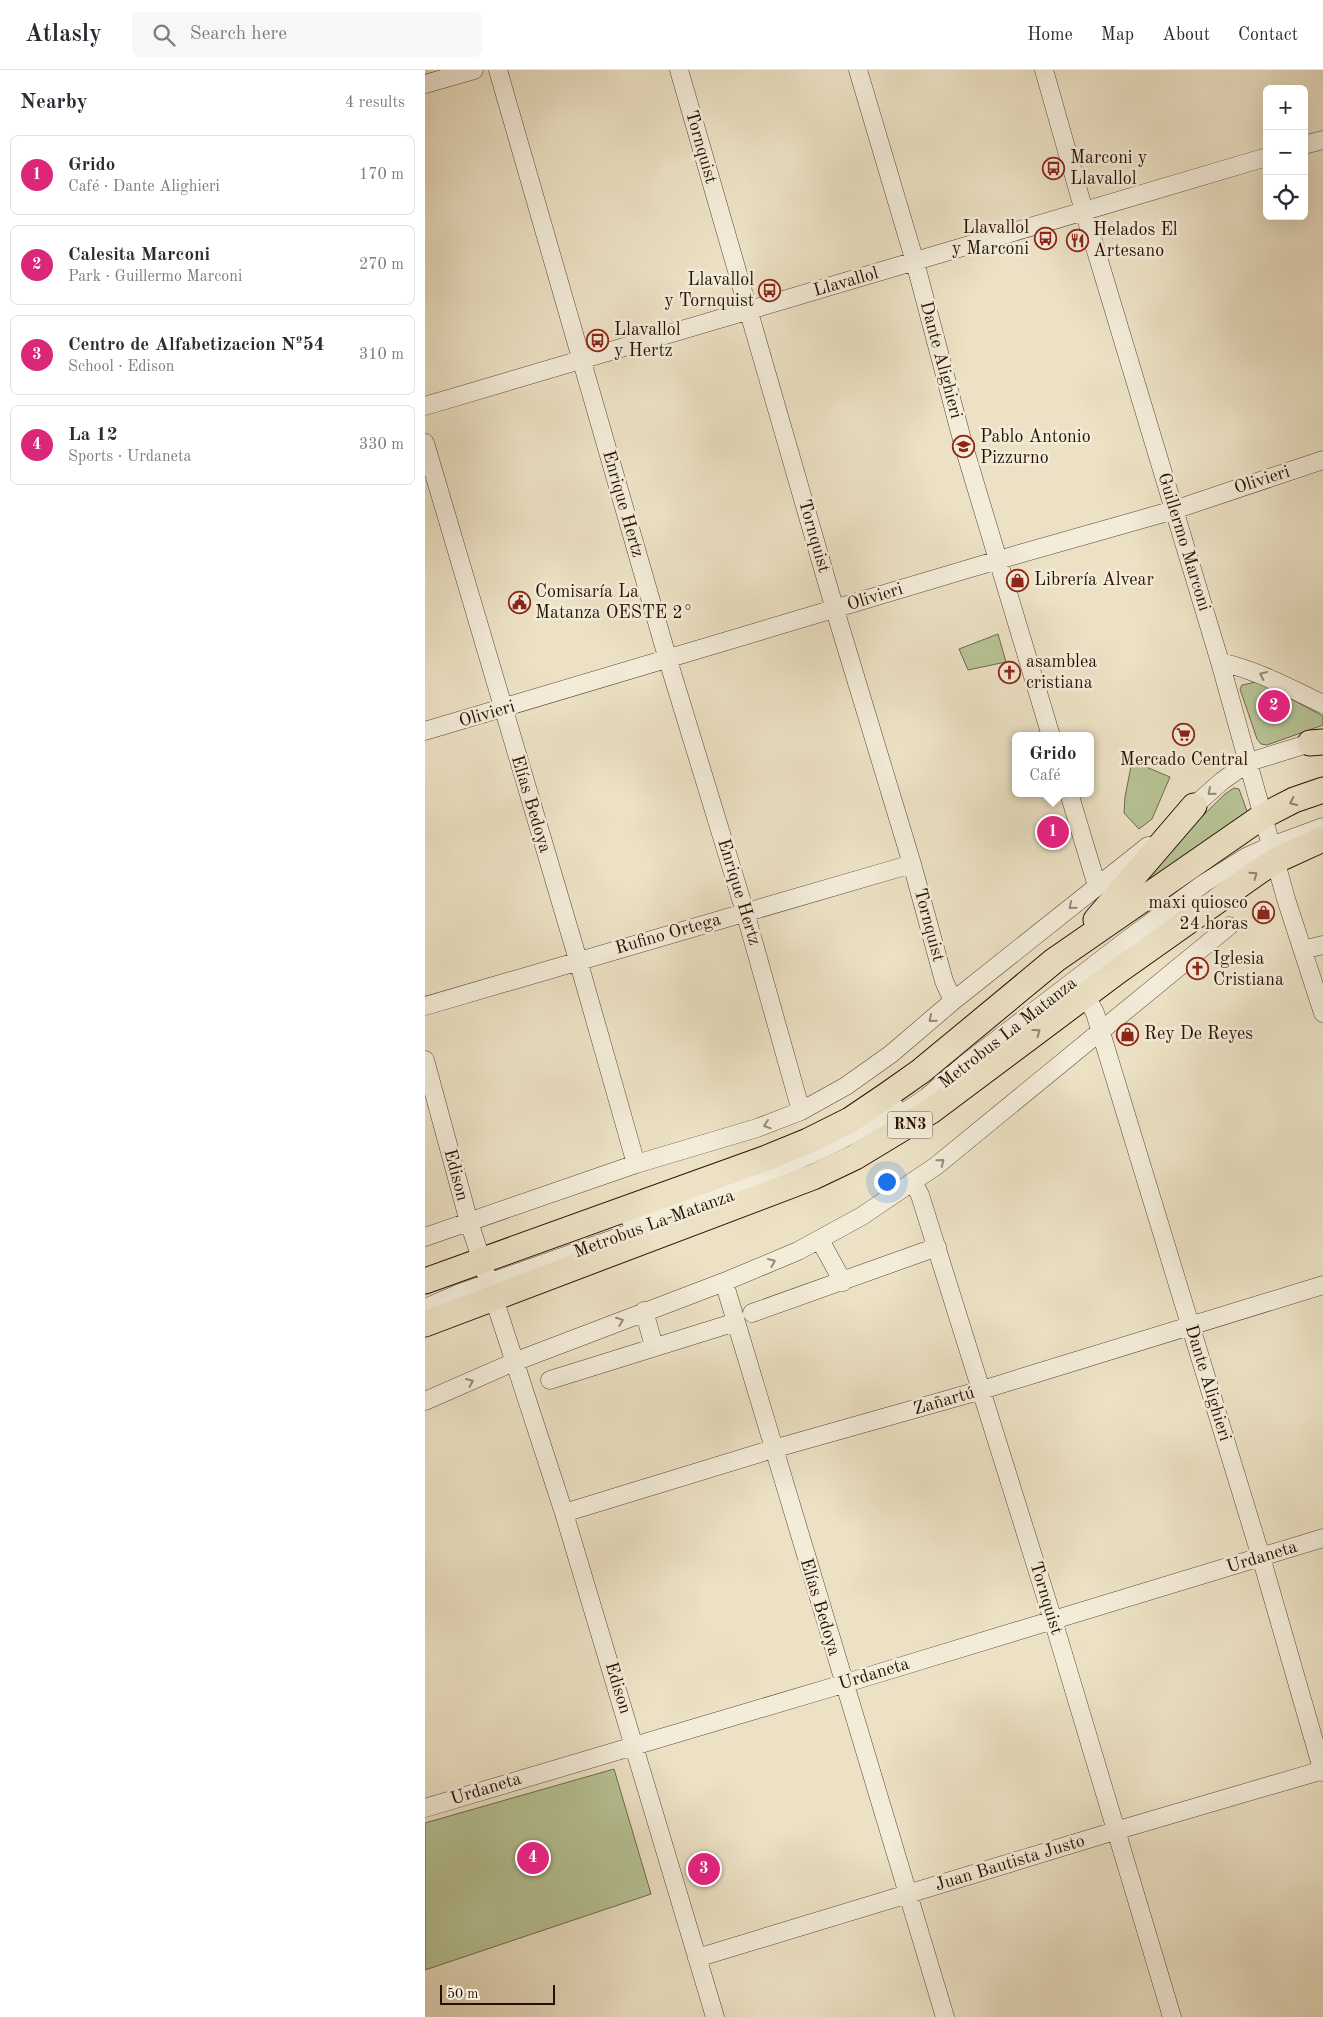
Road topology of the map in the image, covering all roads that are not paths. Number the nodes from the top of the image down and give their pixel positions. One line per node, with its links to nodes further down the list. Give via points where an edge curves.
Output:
1 (474, 70): 6 (street)
2 (498, 70): 13 (street, Enrique Hertz)
3 (679, 70): 12 (street, Tornquist)
4 (858, 70): 11 (street, Dante Alighieri)
5 (1044, 70): 10 (street, Guillermo Marconi)
6 (425, 84)
7 (1323, 140): 8 (street)
8 (1308, 144)
9 (1263, 158): 10 (street, Llavallol)
10 (1084, 212): 11 (street, Llavallol); 17 (street, Guillermo Marconi)
11 (915, 262): 12 (street, Llavallol); 18 (street, Dante Alighieri)
12 (749, 311): 13 (street, Llavallol); 19 (street, Tornquist)
13 (581, 360): 14 (street, Llavallol); 20 (street, Enrique Hertz)
14 (425, 406)
15 (425, 443): 23 (street, Elías Bedoya)
16 (1323, 460): 17 (street, Olivieri)
17 (1174, 510): 18 (street, Olivieri); 21 (street, Guillermo Marconi)
18 (998, 560): 19 (street, Olivieri); 25 (street, Dante Alighieri)
19 (835, 610): 20 (street, Olivieri); 35 (street, Tornquist)
20 (668, 660): 23 (street, Olivieri); 37 (street, Enrique Hertz)
21 (1220, 662): 22 (street, one-way to 21, via 1244,667); 27 (street, Guillermo Marconi)
22 (1323, 704)
23 (502, 709): 24 (street, Olivieri); 41 (street, Elías Bedoya)
24 (425, 731)
25 (1050, 732)
26 (1319, 741): 27 (street)
27 (1249, 762): 30 (street, one-way to 30); 33 (street, Guillermo Marconi)
28 (1323, 790): 33 (highway, RN3, one-way to 33, via 1294,800)
29 (1070, 797): 36 (street)
30 (1194, 806): 36 (street); 42 (highway, via 1111,904)
31 (1323, 816): 33 (street, Metrobus La Matanza)
32 (1323, 827): 33 (street, Metrobus La Matanza)
33 (1269, 839): 34 (highway, RN3); 40 (street, Guillermo Marconi); 42 (highway, RN3); 44 (highway, RN3, one-way to 33, via 1127,965); 56 (street, Metrobus La Matanza, via 1241,848 1177,892 901,1104 862,1130 770,1172); 58 (street, Metrobus La Matanza, via 1111,952 927,1097 859,1141 773,1181)
34 (1323, 839)
35 (912, 864): 37 (street, Rufino Ortega); 45 (street, Tornquist, via 944,980)
36 (1097, 886): 45 (street, one-way to 45)
37 (745, 912): 41 (street, Rufino Ortega); 50 (street, Enrique Hertz)
38 (1229, 926): 48 (street)
39 (1323, 945): 40 (street)
40 (1303, 950): 43 (street, Guillermo Marconi)
41 (578, 960): 46 (street, Rufino Ortega); 51 (street, Elías Bedoya)
42 (1055, 960): 58 (highway, RN3, via 921,1071 850,1120)
43 (1319, 983): 47 (street, Guillermo Marconi)
44 (1086, 996): 48 (street, Dante Alighieri); 58 (highway, RN3, one-way to 44, via 813,1177 855,1157 931,1111)
45 (953, 1001): 50 (street, one-way to 50, via 871,1069)
46 (425, 1006)
47 (1323, 1013)
48 (1100, 1032): 52 (street, one-way to 48); 69 (street, Dante Alighieri)
49 (425, 1060): 53 (street, Edison)
50 (801, 1111): 51 (street, one-way to 51, via 764,1126)
51 (636, 1164): 53 (street)
52 (913, 1182): 55 (street); 57 (street, Tornquist)
53 (469, 1222): 54 (street); 58 (street, Edison)
54 (425, 1237)
55 (820, 1240): 60 (street, one-way to 55); 61 (street)
56 (561, 1246): 58 (street, Metrobus La Matanza); 58 (street, Metrobus La Matanza)
57 (937, 1247): 61 (street); 73 (street, Tornquist)
58 (491, 1274): 59 (highway, RN3); 63 (street, Metrobus La Matanza); 64 (street, Metrobus La Matanza, via 460,1293); 68 (highway, RN3); 71 (street, Edison)
59 (425, 1281)
60 (724, 1282): 65 (street); 67 (street, Elías Bedoya)
61 (843, 1282): 66 (street)
62 (1323, 1286): 69 (street, Zañartú)
63 (425, 1296)
64 (425, 1308)
65 (644, 1311): 70 (street); 71 (street, one-way to 65)
66 (752, 1313)
67 (736, 1322): 70 (street); 75 (street, Elías Bedoya)
68 (425, 1324)
69 (1191, 1325): 73 (street, Zañartú); 78 (street, Dante Alighieri)
70 (654, 1346): 72 (street)
71 (514, 1362): 74 (street, one-way to 71); 76 (street, Edison)
72 (550, 1380)
73 (982, 1390): 75 (street, Zañartú); 79 (street, Tornquist)
74 (425, 1401)
75 (773, 1449): 76 (street, Zañartú); 80 (street, Elías Bedoya)
76 (564, 1513): 81 (street, Edison)
77 (1323, 1538): 78 (street, Urdaneta)
78 (1261, 1557): 79 (street, Urdaneta); 82 (street, Dante Alighieri)
79 (1053, 1620): 80 (street, Urdaneta); 84 (street, Tornquist)
80 (843, 1684): 81 (street, Urdaneta); 85 (street, Elías Bedoya)
81 (635, 1744): 83 (street, Urdaneta); 86 (street, Edison)
82 (1323, 1771): 84 (street, Juan Bautista Justo)
83 (425, 1808)
84 (1115, 1831): 85 (street, Juan Bautista Justo); 89 (street, Tornquist)
85 (909, 1893): 86 (street, Juan Bautista Justo); 88 (street, Elías Bedoya)
86 (697, 1958): 87 (street, Edison)
87 (715, 2017)
88 (945, 2017)
89 (1172, 2017)

